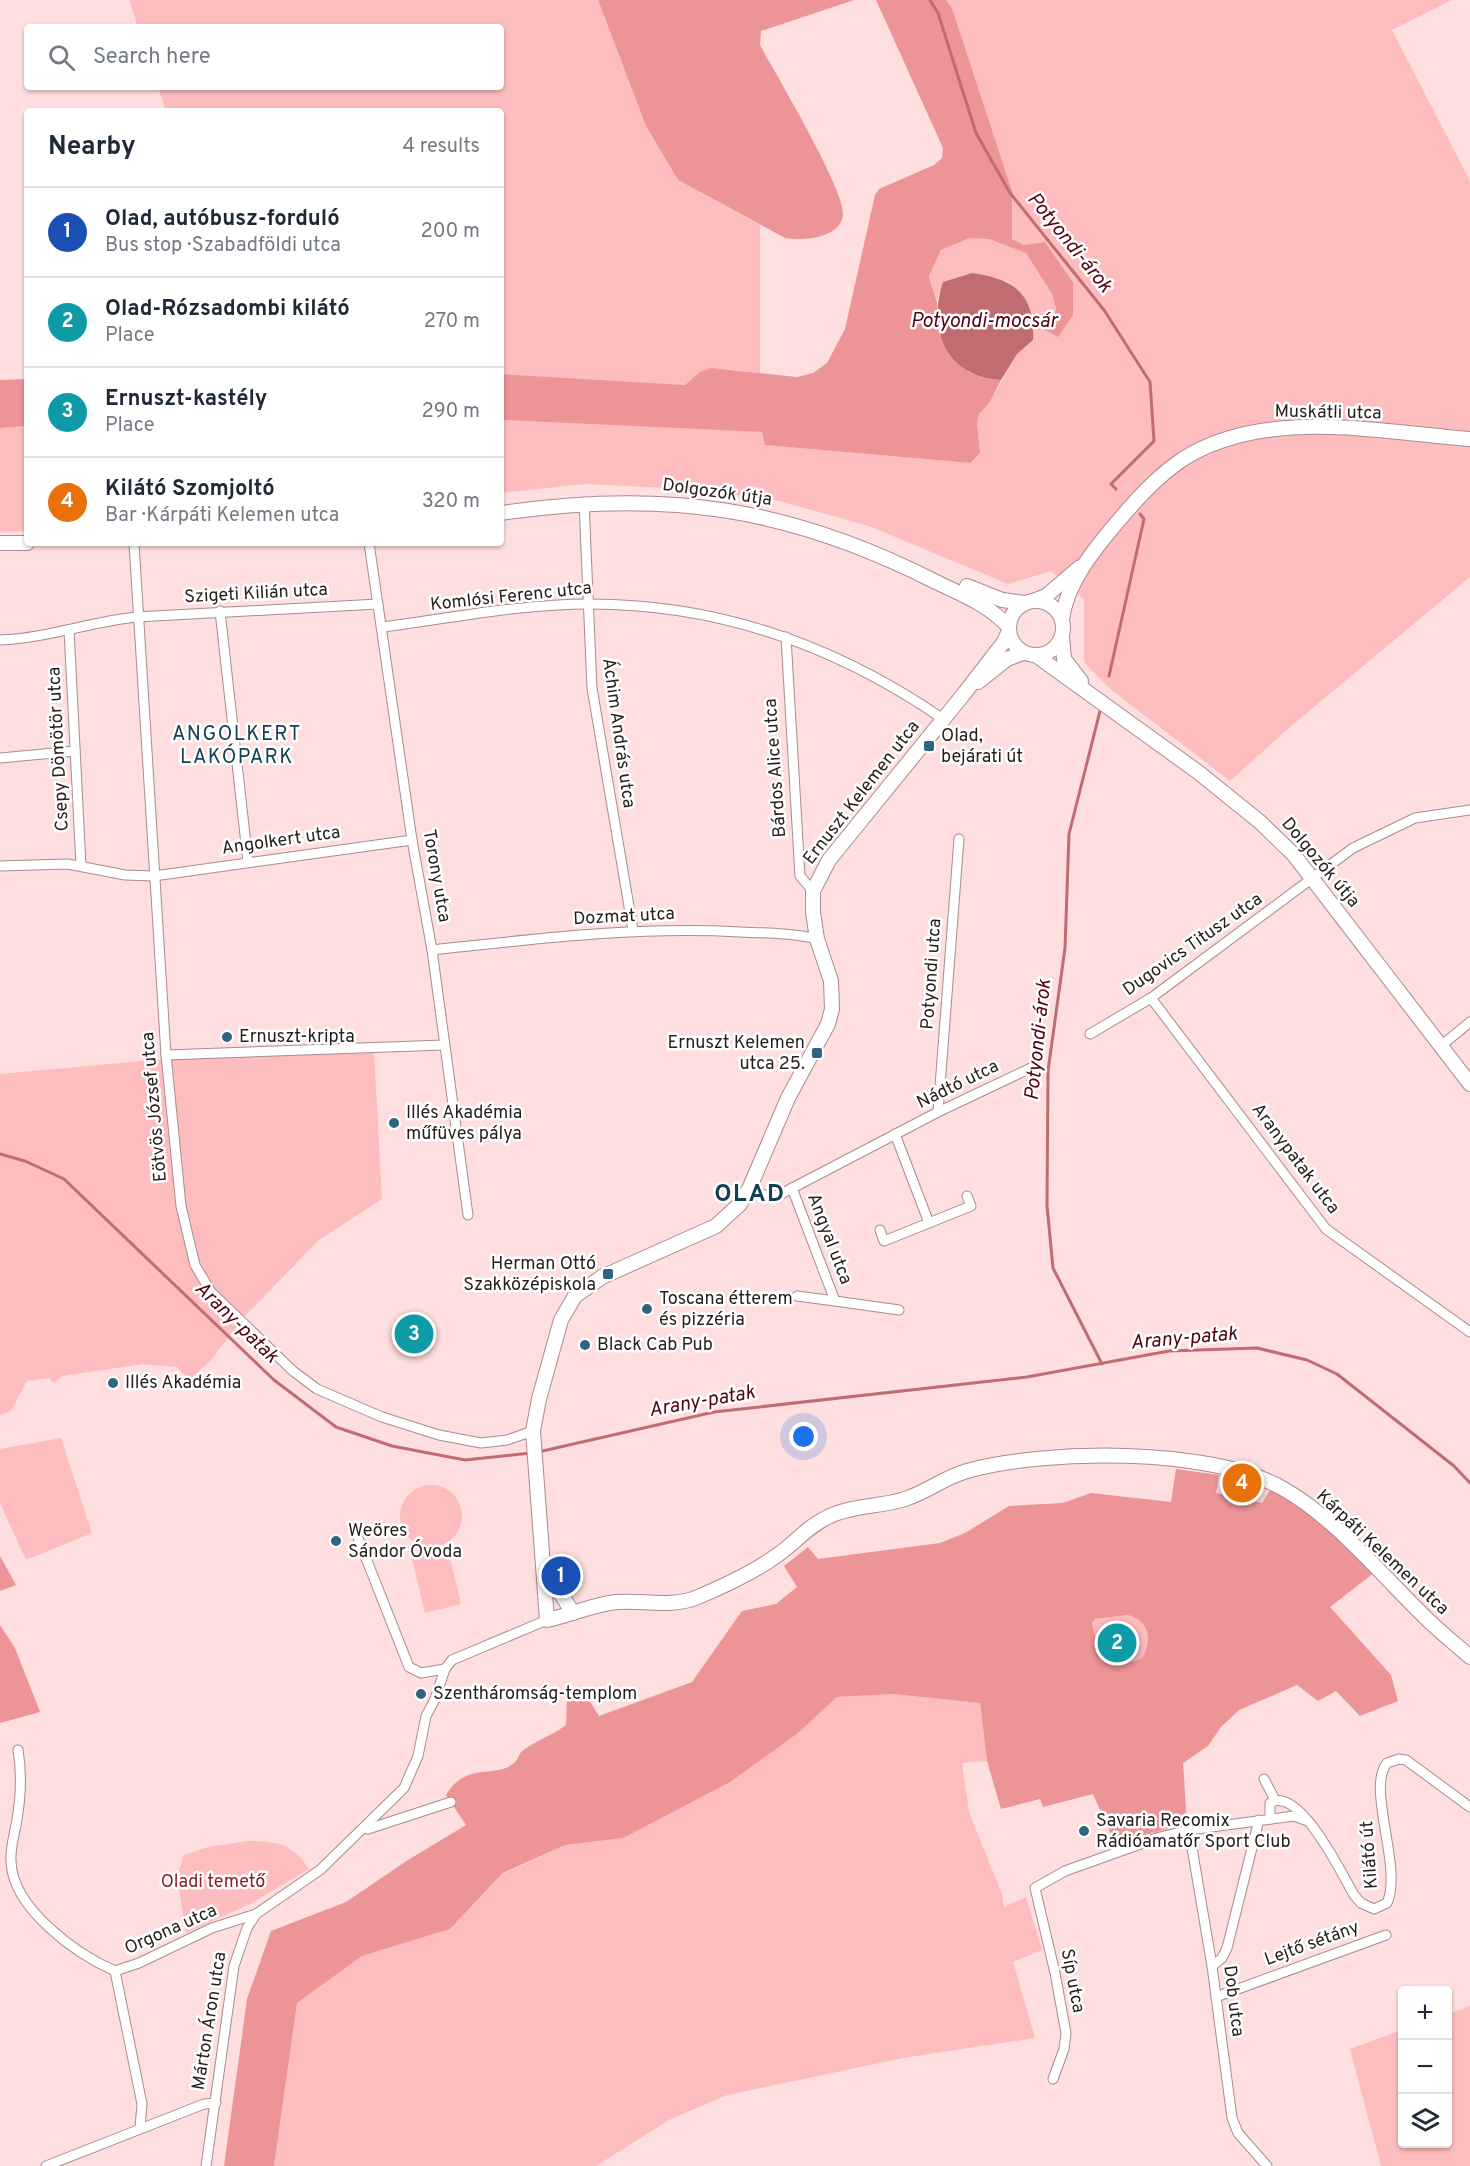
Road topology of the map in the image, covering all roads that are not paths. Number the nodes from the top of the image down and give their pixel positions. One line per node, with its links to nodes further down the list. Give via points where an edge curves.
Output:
1 (1470, 439): 8 (street, Muskátli utca, via 1304,427 1278,428 1227,439 1184,458 1152,483)
2 (584, 502): 3 (street, Dolgozók útja); 9 (street, Dolgozók útja, via 684,505 771,518); 12 (street, Áchim András utca)
3 (504, 513)
4 (0, 543): 5 (street)
5 (24, 543)
6 (134, 546): 14 (street, Eötvös József utca)
7 (369, 546): 11 (street, Torony utca)
8 (1091, 558): 10 (street, Muskátli utca, via 1046,596); 15 (street, Muskátli utca, via 1067,597)
9 (919, 571): 10 (street, Dolgozók útja, via 1002,600); 17 (street, Dolgozók útja, via 992,610)
10 (1029, 602): 15 (street, via 1051,606); 17 (street, via 1013,613)
11 (378, 604): 13 (street, Szigeti Kilián utca); 16 (street, Torony utca)
12 (588, 604): 16 (street, Komlósi Ferenc utca); 20 (street, Komlósi Ferenc utca, via 694,614); 37 (street, Áchim András utca, via 592,688)
13 (219, 611): 14 (street, Szigeti Kilián utca); 31 (street)
14 (136, 617): 18 (street, Szigeti Kilián utca); 34 (street, Eötvös József utca)
15 (1062, 620): 19 (street)
16 (383, 627): 30 (street, Torony utca)
17 (1009, 629): 22 (street, via 1015,646); 23 (street, Ernuszt Kelemen utca, via 1004,642)
18 (69, 630): 21 (street, Szigeti Kilián utca); 26 (street, Csepy Dömötör utca)
19 (1062, 636): 22 (street, via 1055,648); 24 (street, Dolgozók útja, via 1064,659)
20 (786, 637): 25 (street, Komlósi Ferenc utca, via 865,670); 36 (street, Bárdos Alice utca, via 800,876)
21 (0, 640)
22 (1030, 654): 23 (street, Ernuszt Kelemen utca, via 1007,659); 24 (street, Dolgozók útja)
23 (963, 695): 25 (street, Ernuszt Kelemen utca)
24 (1104, 703): 35 (street, Dolgozók útja, via 1240,805 1294,855)
25 (944, 718): 36 (street, Ernuszt Kelemen utca, via 829,860)
26 (75, 751): 27 (street); 33 (street, Csepy Dömötör utca)
27 (0, 758)
28 (1470, 810): 35 (street, Dugovics Titusz utca, via 1415,818 1395,826 1353,848)
29 (959, 839): 48 (street, Potyondi utca)
30 (412, 840): 31 (street, Angolkert utca); 39 (street, Torony utca)
31 (248, 862): 34 (street, Angolkert utca)
32 (0, 866): 33 (street, Angolkert utca)
33 (81, 866): 34 (street, Angolkert utca)
34 (154, 876): 45 (street, Eötvös József utca)
35 (1313, 879): 40 (street, Dugovics Titusz utca); 44 (street, Dolgozók útja)
36 (813, 891): 38 (street, Ernuszt Kelemen utca)
37 (633, 930): 38 (street, Dozmat utca, via 801,935); 39 (street, Dozmat utca)
38 (817, 939): 50 (street, Ernuszt Kelemen utca, via 834,996 828,1024 788,1098)
39 (432, 950): 43 (street, Torony utca)
40 (1151, 998): 42 (street, Dugovics Titusz utca); 59 (street, Aranypatak utca, via 1326,1228)
41 (1470, 1022): 44 (street)
42 (1090, 1034)
43 (444, 1045): 45 (street); 53 (street, Torony utca)
44 (1441, 1046): 47 (street, Dolgozók útja)
45 (166, 1055): 60 (street, Eötvös József utca, via 181,1206 195,1265 211,1292 293,1371 317,1389 348,1404 417,1429 481,1443)
46 (1035, 1066): 48 (street, Nádtó utca)
47 (1470, 1084)
48 (938, 1112): 49 (street, Nádtó utca)
49 (895, 1134): 51 (street, Nádtó utca); 54 (street)
50 (750, 1187): 51 (street, Nádtó utca, via 767,1197); 60 (street, Ernuszt Kelemen utca, via 740,1204 716,1226 602,1277 575,1296 561,1320)
51 (792, 1188): 57 (street, Angyal utca)
52 (967, 1196): 54 (street, via 971,1206)
53 (468, 1215)
54 (929, 1223): 55 (street, via 884,1241)
55 (880, 1230)
56 (797, 1296): 57 (street, Angyal utca)
57 (835, 1301): 58 (street, Angyal utca)
58 (899, 1310)
59 (1470, 1332)
60 (533, 1435): 62 (street, Ernuszt Kelemen utca)
61 (358, 1538): 66 (street, via 409,1667 420,1672)
62 (542, 1562): 63 (street); 64 (street, Ernuszt Kelemen utca)
63 (573, 1613): 64 (street); 65 (street, Kárpáti Kelemen utca, via 588,1606 697,1598 776,1556 831,1515 908,1498 970,1470 1039,1459 1116,1455 1233,1469 1262,1477 1286,1490 1378,1568 1421,1614)
64 (546, 1620): 66 (street, via 464,1653)
65 (1470, 1657)
66 (445, 1669): 75 (street, Márton Áron utca, via 426,1716 411,1775 404,1788)
67 (18, 1750): 80 (street, Orgona utca, via 21,1787 11,1861 18,1886 44,1923 96,1963)
68 (1264, 1779): 69 (street)
69 (1275, 1800): 72 (street, via 1270,1803); 74 (street, via 1297,1809)
70 (451, 1802): 75 (street, Márton Áron utca)
71 (1470, 1807): 74 (street, Kilátó út, via 1407,1760 1388,1763 1381,1781 1392,1886 1387,1903 1374,1909 1360,1903)
72 (1270, 1819): 73 (street); 74 (street, via 1294,1816)
73 (1259, 1820): 76 (street); 79 (street, via 1227,1948)
74 (1308, 1821)
75 (363, 1830): 77 (street, Márton Áron utca, via 320,1870)
76 (1189, 1830): 79 (street, Dob utca); 82 (street, Síp utca, via 1122,1849 1035,1888 1066,2033)
77 (256, 1914): 80 (street, Orgona utca, via 212,1928); 83 (street, Márton Áron utca, via 242,1938 234,1966)
78 (1386, 1935): 81 (street, Lejtő sétány)
79 (1212, 1966): 81 (street, Dob utca)
80 (115, 1971): 84 (street, via 142,2104)
81 (1216, 1997): 87 (street, Dob utca, via 1232,2118 1238,2133)
82 (1053, 2079)
83 (216, 2103): 84 (street); 86 (street, Márton Áron utca)
84 (140, 2128): 85 (street)
85 (45, 2166)
86 (206, 2166)
87 (1267, 2166)

